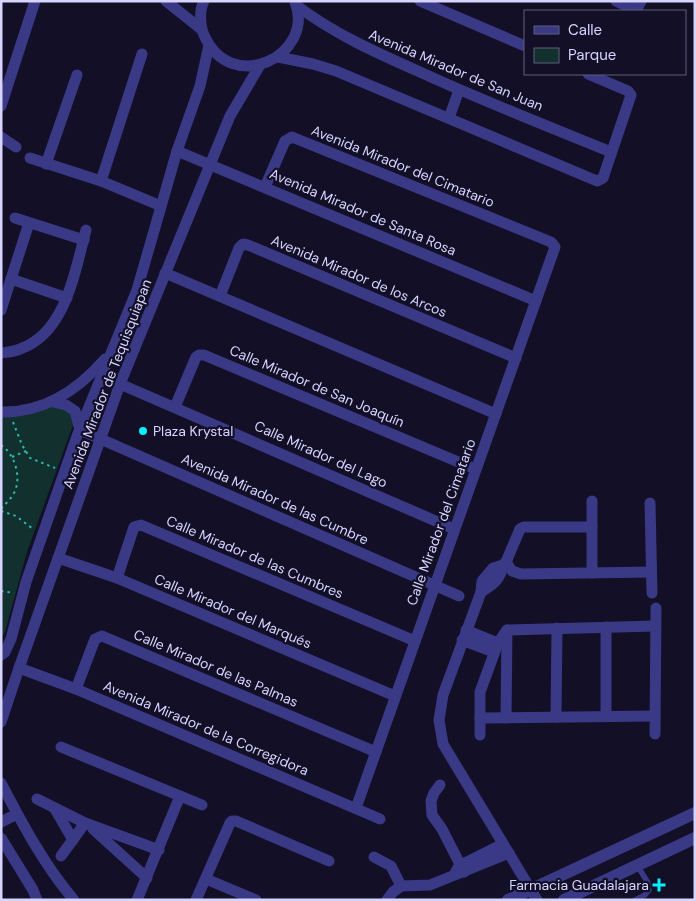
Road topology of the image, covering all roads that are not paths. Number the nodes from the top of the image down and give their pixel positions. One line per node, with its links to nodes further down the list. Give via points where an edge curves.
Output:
1 (35, 1): 17 (street)
2 (166, 1): 8 (street)
3 (204, 1): 8 (street)
4 (420, 1): 10 (street)
5 (616, 1): 6 (street, via 634,8)
6 (641, 1)
7 (295, 3): 12 (street, via 298,24 291,43); 16 (street, Avenida Mirador de San Juan, via 316,20 360,46)
8 (202, 29): 9 (street)
9 (209, 45): 13 (street, via 223,59 241,66); 21 (street, Avenida Mirador de Tequisquiapan, via 200,86)
10 (524, 46)
11 (142, 54): 26 (street)
12 (278, 57): 13 (street); 18 (street, via 336,71)
13 (260, 65): 25 (street, Avenida Mirador de Tequisquiapan, via 230,116)
14 (77, 75): 24 (street)
15 (590, 75): 22 (street, via 631,95)
16 (459, 90): 18 (street); 22 (street, Avenida Mirador de San Juan)
17 (1, 106)
18 (449, 118): 22 (street, via 595,181 603,178)
19 (1, 138): 20 (street)
20 (16, 147)
21 (177, 151): 25 (street, Avenida Mirador de Santa Rosa); 28 (street, Avenida Mirador de Tequisquiapan)
22 (611, 152)
23 (30, 158): 24 (street)
24 (46, 164): 26 (street)
25 (210, 164): 27 (street, Avenida Mirador de Santa Rosa); 32 (street, Avenida Mirador de Tequisquiapan)
26 (101, 181): 28 (street)
27 (265, 187): 31 (street, Avenida Mirador del Cimatario, via 285,141 292,137 551,242); 36 (street, Avenida Mirador de Santa Rosa)
28 (162, 206): 40 (street, Avenida Mirador de Tequisquiapan, via 137,290)
29 (15, 218): 30 (street)
30 (29, 223): 33 (street); 35 (street, via 85,235)
31 (554, 246): 36 (street, Calle Mirador del Cimatario)
32 (165, 274): 34 (street); 43 (street, Avenida Mirador de Tequisquiapan)
33 (11, 279): 35 (street); 37 (street)
34 (220, 296): 42 (street, Avenida Mirador de los Arcos, via 239,248 243,244 248,245); 46 (street)
35 (67, 298): 39 (street, via 49,330)
36 (536, 301): 42 (street, Calle Mirador del Cimatario)
37 (1, 310)
38 (1, 342): 39 (street)
39 (19, 350): 41 (street)
40 (110, 352): 44 (street, via 84,380); 48 (street, Avenida Mirador de Tequisquiapan)
41 (1, 353)
42 (516, 358): 46 (street, Calle Mirador del Cimatario)
43 (120, 384): 45 (street, Calle Mirador del Lago); 49 (street, Avenida Mirador de Tequisquiapan)
44 (53, 402): 47 (street); 48 (street, via 76,411)
45 (175, 407): 50 (street, Calle Mirador de San Joaquín, via 196,358 204,355); 54 (street, Calle Mirador del Lago)
46 (496, 414): 50 (street, Calle Mirador del Cimatario)
47 (4, 417)
48 (80, 430): 49 (street, Avenida Mirador de las Cumbre); 71 (street, Avenida Mirador de Tequisquiapan, via 26,582 11,639)
49 (102, 439): 55 (street, Avenida Mirador de Tequisquiapan); 60 (street, Avenida Mirador de las Cumbre)
50 (476, 469): 54 (street, Calle Mirador del Cimatario)
51 (592, 501): 53 (street)
52 (650, 503): 57 (street)
53 (592, 527): 56 (street, via 524,527 520,529); 58 (street)
54 (454, 529): 60 (street, Calle Mirador del Cimatario)
55 (58, 558): 59 (street, Calle Mirador del Marqués); 72 (street, Avenida Mirador de Tequisquiapan)
56 (505, 564): 58 (street, via 515,573); 68 (street, via 497,580 481,592)
57 (651, 572): 58 (street); 61 (street)
58 (592, 573)
59 (117, 578): 69 (street, Calle Mirador de las Cumbres, via 134,528 141,525); 74 (street, Calle Mirador del Marqués)
60 (434, 586): 62 (street, Avenida Mirador de las Cumbre); 69 (street, Calle Mirador del Cimatario)
61 (652, 593)
62 (459, 596)
63 (656, 608): 64 (street)
64 (655, 626): 65 (street); 76 (street)
65 (606, 627): 66 (street); 75 (street)
66 (556, 628): 67 (street); 77 (street)
67 (507, 630): 70 (street); 79 (street)
68 (464, 635): 70 (street); 100 (street, via 443,695 440,735)
69 (415, 641): 74 (street, Calle Mirador del Cimatario)
70 (496, 648): 78 (street, via 480,692)
71 (1, 655)
72 (19, 668): 73 (street, Avenida Mirador de la Corregidora); 80 (street, Avenida Mirador de Tequisquiapan)
73 (76, 690): 84 (street, Calle Mirador de las Palmas, via 95,639 102,636); 91 (street, Avenida Mirador de la Corregidora)
74 (396, 696): 84 (street, Calle Mirador del Cimatario)
75 (606, 716): 76 (street); 77 (street)
76 (655, 716): 81 (street)
77 (556, 717): 79 (street)
78 (480, 718): 79 (street); 82 (street)
79 (506, 718)
80 (1, 721)
81 (655, 734)
82 (480, 735)
83 (60, 747): 87 (street)
84 (376, 752): 91 (street, Calle Mirador del Cimatario)
85 (1, 783): 93 (street)
86 (440, 785): 106 (street, via 431,801 432,815 442,828)
87 (180, 796): 89 (street); 101 (street)
88 (36, 799): 90 (street)
89 (202, 804)
90 (55, 808): 96 (street); 99 (street)
91 (356, 808): 94 (street, Avenida Mirador de la Corregidora)
92 (695, 812): 110 (street)
93 (17, 814): 95 (street); 112 (street)
94 (380, 819)
95 (1, 822)
96 (87, 823): 99 (street); 101 (street); 107 (street)
97 (1, 838): 111 (street)
98 (695, 838): 105 (street)
99 (73, 840): 102 (street)
100 (506, 849): 106 (street); 110 (street)
101 (159, 850): 107 (street)
102 (61, 856)
103 (374, 857): 109 (street, via 391,866)
104 (329, 860): 108 (street, via 232,821)
105 (637, 865): 118 (street); 119 (lane, via 649,890)
106 (459, 871): 109 (street, via 442,882)
107 (146, 878): 113 (street)
108 (206, 879): 114 (street); 115 (street)
109 (401, 886): 116 (street)
110 (534, 894): 117 (street)
111 (37, 900)
112 (74, 900)
113 (137, 900)
114 (196, 900)
115 (256, 900)
116 (387, 900)
117 (508, 900)
118 (564, 900)
119 (635, 900)

